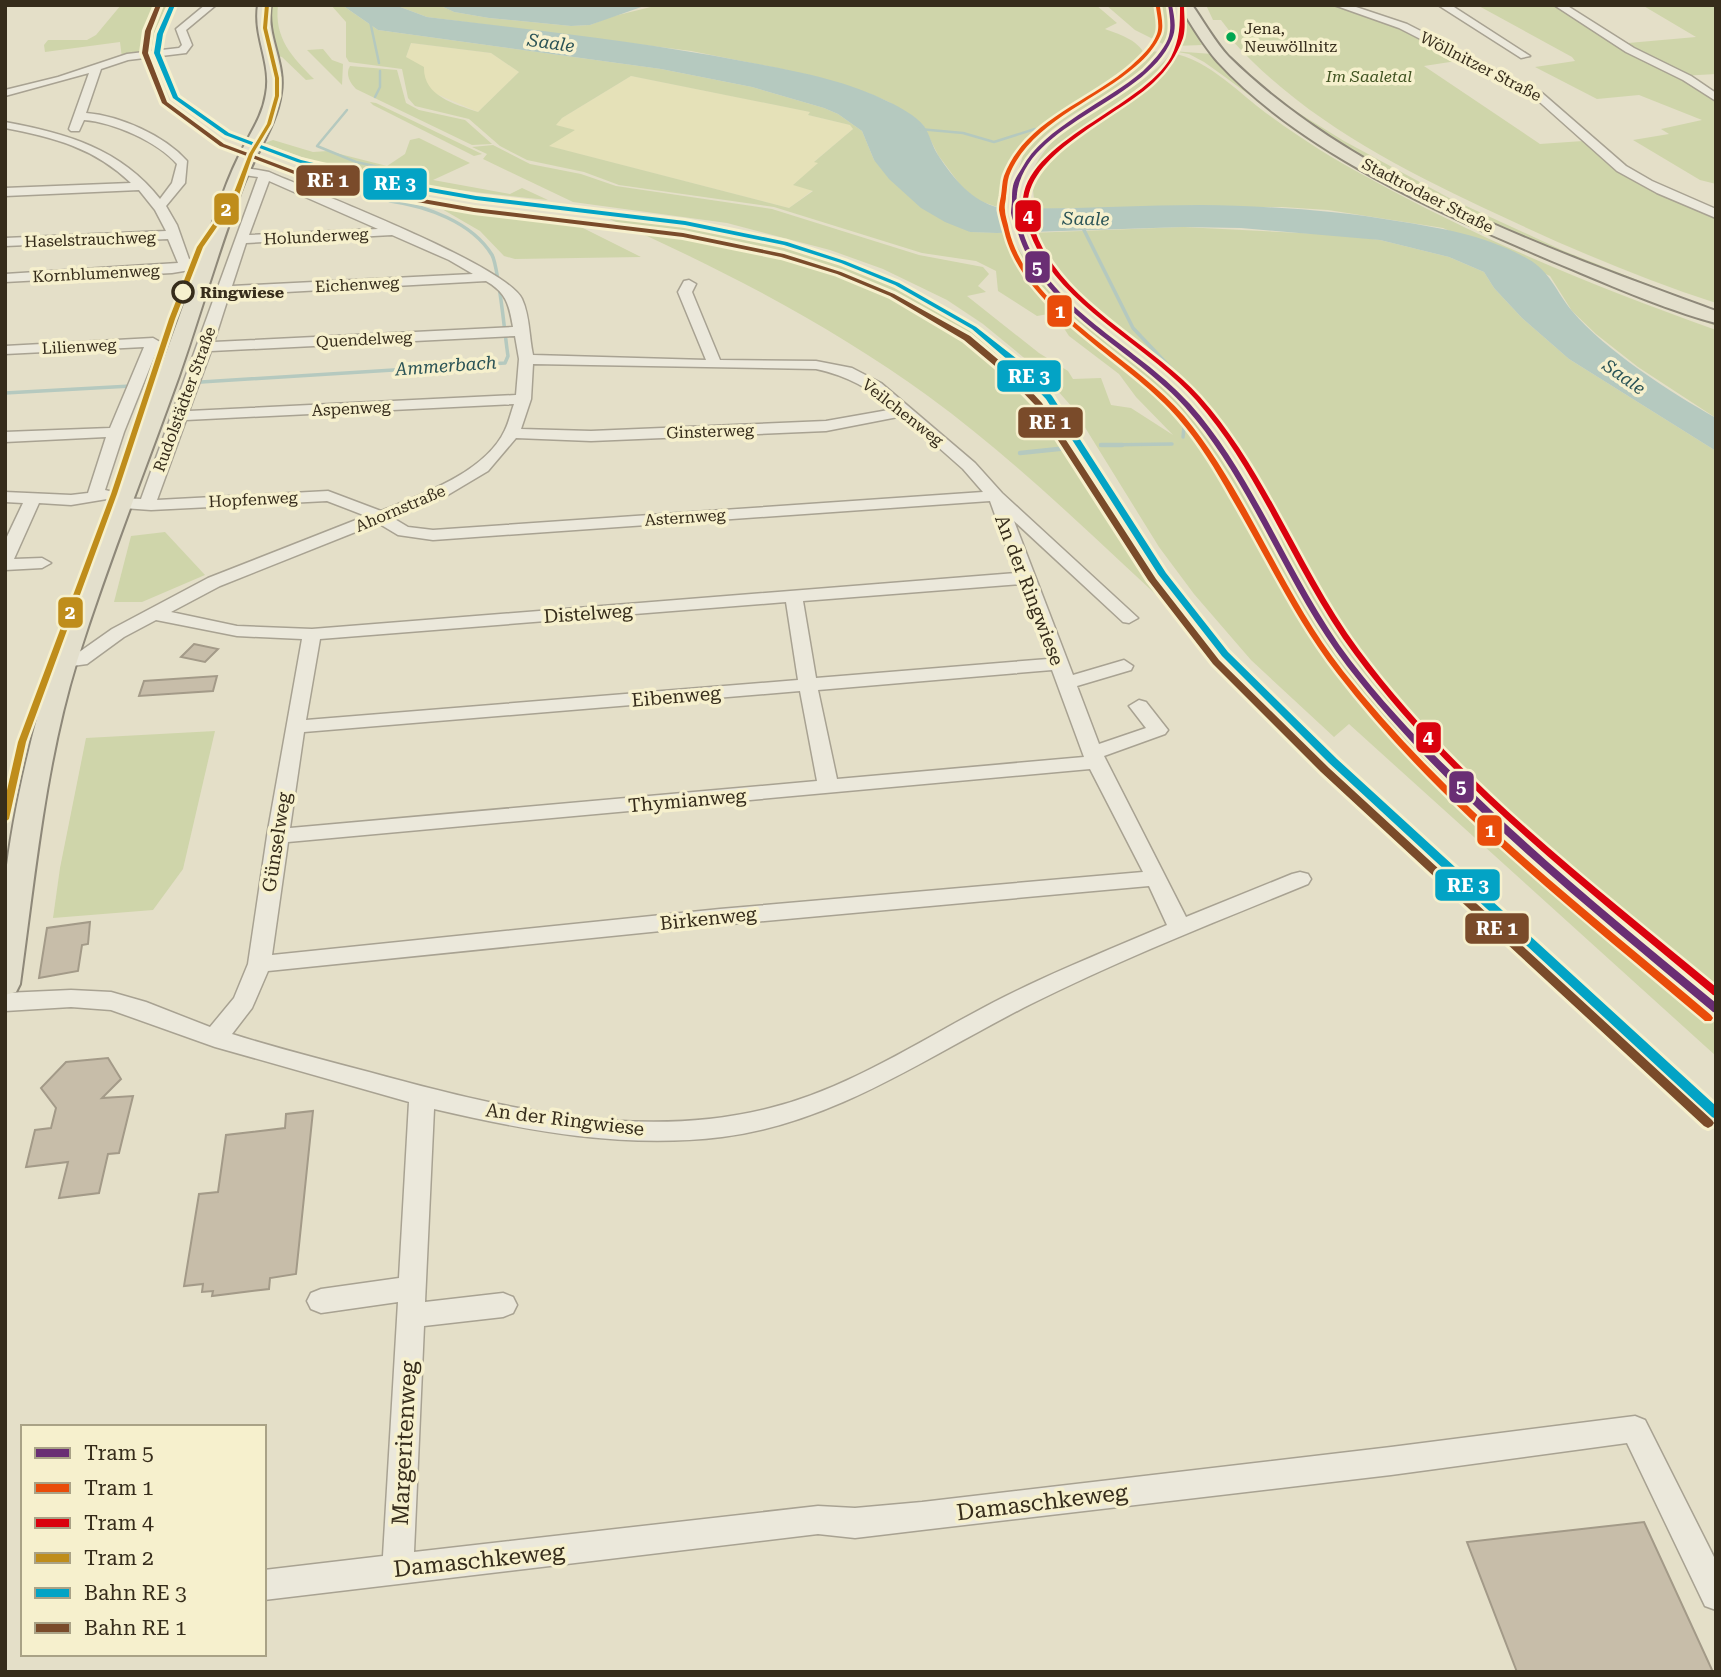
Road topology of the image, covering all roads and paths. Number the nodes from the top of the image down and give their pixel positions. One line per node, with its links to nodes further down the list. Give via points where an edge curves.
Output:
1 (211, 5): 9 (street, via 181,29 187,47 178,52 141,55)
2 (265, 5): 15 (main road, Rudolstädter Straße, via 263,29 275,73 274,93 267,122)
3 (1185, 5): 32 (main road, Stadtrodaer Straße, via 1215,50 1249,83 1358,159 1528,244)
4 (1199, 5): 31 (main road, Stadtrodaer Straße, via 1220,38 1252,71 1305,113 1371,155 1561,247)
5 (1339, 5): 20 (street, Wöllnitzer Straße, via 1402,26 1538,94 1625,172)
6 (1443, 5): 8 (street)
7 (1559, 5): 11 (street)
8 (1525, 56)
9 (96, 68): 10 (street); 12 (street)
10 (5, 93)
11 (1716, 98)
12 (80, 116): 14 (street); 19 (street, via 117,122 183,163 181,178)
13 (5, 125): 14 (street)
14 (68, 139): 17 (street, via 94,151)
15 (241, 171): 16 (street, Ahornstraße); 26 (main road, Rudolstädter Straße)
16 (265, 175): 21 (street, Ahornstraße); 23 (street, Rudolstädter Straße)
17 (143, 186): 18 (street); 19 (street)
18 (5, 192)
19 (158, 206): 22 (street)
20 (1716, 214)
21 (389, 231): 23 (street, Holunderweg); 28 (street, Ahornstraße)
22 (174, 235): 24 (street, Haselstrauchweg); 25 (street)
23 (242, 239): 30 (street, Rudolstädter Straße)
24 (5, 242)
25 (186, 265): 26 (street, Kornblumenweg); 27 (street, Kornblumenweg, via 173,270)
26 (208, 265): 48 (main road, Rudolstädter Straße)
27 (5, 278)
28 (495, 279): 30 (street, Eichenweg); 33 (street, Ahornstraße, via 515,299)
29 (689, 284): 37 (street, via 685,292)
30 (224, 291): 34 (street, Rudolstädter Straße)
31 (1716, 306)
32 (1716, 317)
33 (512, 332): 34 (street, Quendelweg); 36 (street, Ahornstraße)
34 (205, 347): 40 (street, Rudolstädter Straße)
35 (5, 350): 41 (street, Lilienweg, via 153,342)
36 (527, 359): 37 (street, Veilchenweg); 38 (street, Ahornstraße)
37 (715, 364): 39 (street, Veilchenweg, via 816,365 848,371 876,386)
38 (523, 399): 40 (street, Aspenweg); 42 (street, Ahornstraße)
39 (906, 411): 42 (street, Ginsterweg, via 826,426 591,436); 44 (street, Veilchenweg)
40 (180, 416): 48 (street, Rudolstädter Straße)
41 (116, 432): 43 (street); 47 (street)
42 (512, 433): 49 (street, Ahornstraße, via 481,468 440,493)
43 (5, 437)
44 (996, 496): 49 (street, Asternweg, via 433,535 404,531); 53 (street, An der Ringwiese); 56 (street, Veilchenweg)
45 (5, 497): 46 (street, Hopfenweg)
46 (33, 498): 47 (street, Hopfenweg); 50 (street)
47 (93, 498): 48 (street, Hopfenweg)
48 (138, 502): 49 (street, Hopfenweg, via 328,496); 58 (main road, Rudolstädter Straße)
49 (379, 518): 55 (street, Ahornstraße, via 215,582)
50 (5, 560)
51 (42, 562): 52 (street)
52 (5, 565)
53 (1024, 578): 54 (street, Distelweg); 60 (street, An der Ringwiese)
54 (794, 597): 57 (street, Distelweg); 61 (street)
55 (153, 614): 57 (street, Distelweg, via 237,631); 58 (street, Ahornstraße, via 80,660)
56 (1129, 618)
57 (312, 634): 63 (street, Günselweg)
58 (65, 661): 71 (main road, Rudolstädter Straße, via 31,807)
59 (1124, 666): 60 (street, An der Ringwiese)
60 (1062, 673): 61 (street, Eibenweg); 64 (street, An der Ringwiese)
61 (808, 686): 63 (street, Eibenweg); 65 (street)
62 (1139, 706): 64 (street, via 1158,730)
63 (295, 727): 66 (street, Günselweg)
64 (1095, 757): 65 (street, Thymianweg); 67 (street, An der Ringwiese)
65 (829, 788): 66 (street, Thymianweg)
66 (277, 836): 70 (street, Günselweg)
67 (1157, 878): 69 (street, An der Ringwiese); 70 (street, Birkenweg)
68 (1300, 879): 69 (street, An der Ringwiese)
69 (1180, 928): 74 (street, An der Ringwiese, via 1007,1006 865,1083 767,1119 705,1128 614,1129 519,1117)
70 (259, 964): 73 (street, Günselweg, via 244,1002)
71 (5, 984)
72 (5, 1002): 73 (street, An der Ringwiese, via 63,998 113,1002)
73 (215, 1038): 74 (street, An der Ringwiese)
74 (422, 1096): 75 (street, Margeritenweg)
75 (412, 1288): 76 (street); 78 (street, Margeritenweg)
76 (321, 1301)
77 (503, 1305): 78 (street)
78 (411, 1316): 79 (street, Margeritenweg)
79 (398, 1569): 80 (street, Damaschkeweg); 81 (street, Damaschkeweg, via 818,1520 855,1523 1010,1506 1636,1429)
80 (266, 1585)
81 (1716, 1595)

